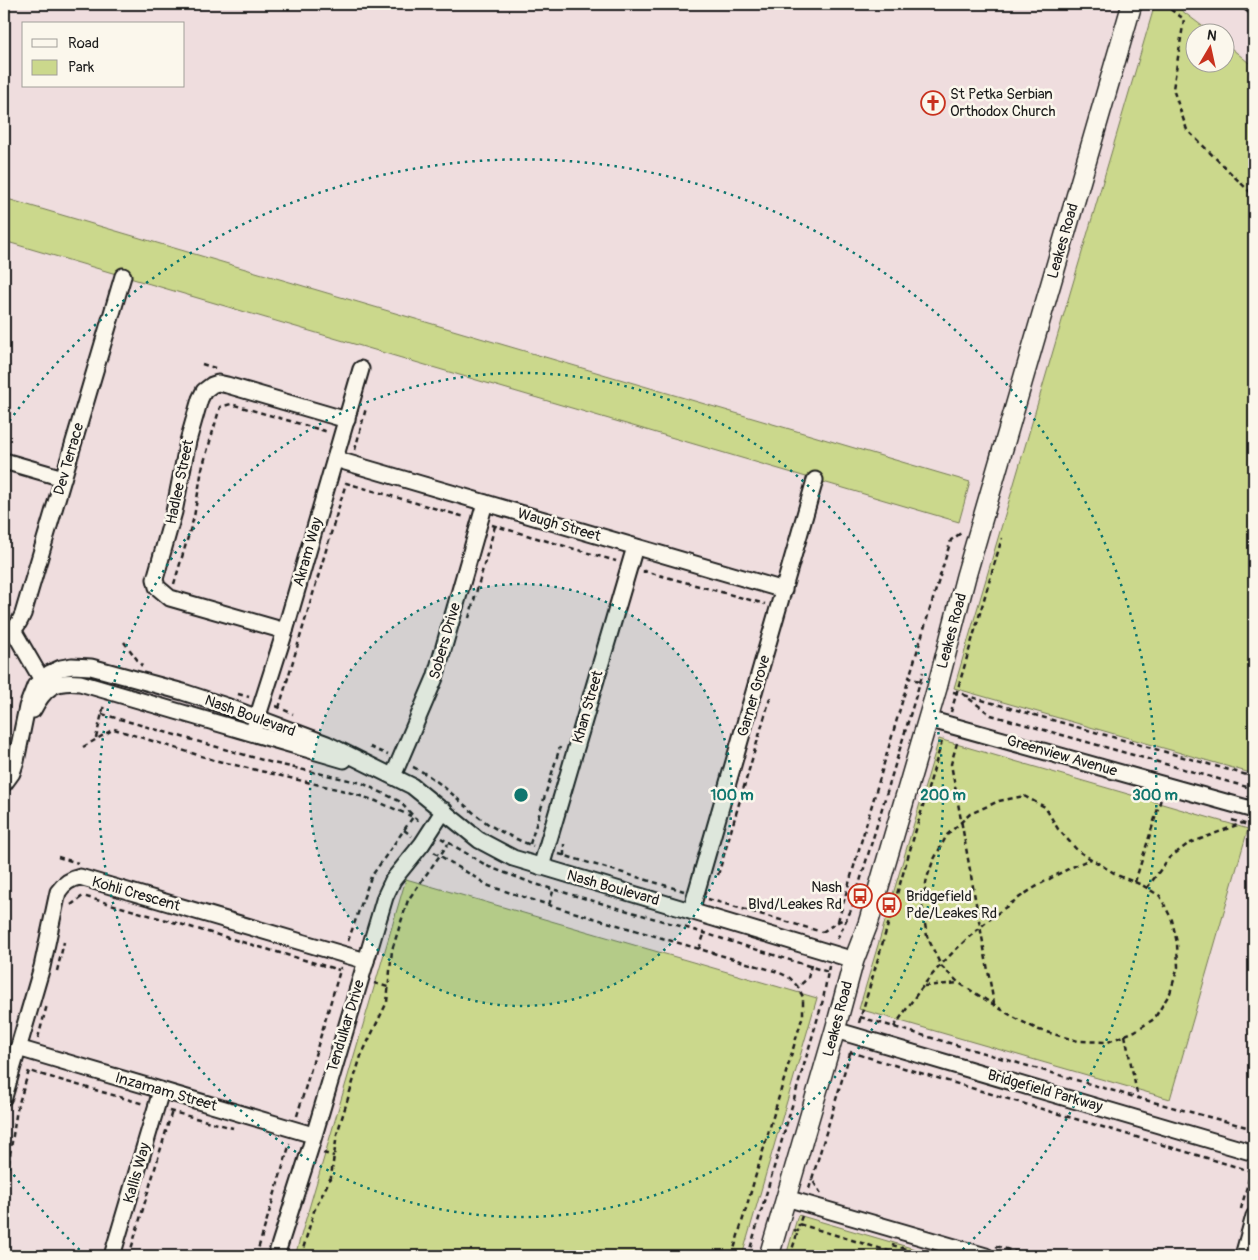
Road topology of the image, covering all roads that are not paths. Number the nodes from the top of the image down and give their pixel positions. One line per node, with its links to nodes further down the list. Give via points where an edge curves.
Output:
1 (1132, 4): 16 (street, Leakes Road, via 966,576 929,684)
2 (123, 276): 7 (street, Dev Terrace)
3 (361, 369): 4 (street, Akram Way)
4 (347, 420): 5 (street, Akram Way); 13 (street, Hadlee Street, via 227,384 212,385 200,399 155,579 157,587 170,598)
5 (335, 459): 9 (street, Waugh Street); 13 (street, Akram Way)
6 (4, 461): 7 (street)
7 (63, 478): 12 (street, Dev Terrace, via 23,614 18,625)
8 (815, 480): 11 (street, Garner Grove)
9 (485, 503): 10 (street, Waugh Street); 18 (street, Sobers Drive, via 435,678)
10 (635, 547): 11 (street, Waugh Street); 22 (street, Khan Street)
11 (784, 590): 23 (street, Garner Grove)
12 (8, 631): 14 (street)
13 (285, 631): 15 (street, Akram Way)
14 (44, 684): 15 (street, Nash Boulevard, via 50,673 72,666 102,669); 17 (street, Nash Boulevard, via 67,682 97,687); 19 (street, via 35,686 31,695 12,773)
15 (258, 717): 17 (street, Akram Way); 18 (street, Nash Boulevard, via 327,744)
16 (928, 718): 21 (street, Greenview Avenue); 24 (street, Leakes Road, via 868,924)
17 (252, 734): 18 (street, Nash Boulevard)
18 (393, 776): 20 (street, Nash Boulevard)
19 (4, 784)
20 (444, 810): 22 (street, Nash Boulevard, via 493,848); 25 (street, Tendulkar Drive, via 393,880)
21 (1254, 810)
22 (541, 867): 23 (street, Nash Boulevard)
23 (691, 911): 24 (street, Nash Boulevard)
24 (854, 960): 26 (street, Leakes Road)
25 (366, 961): 27 (street, Kohli Crescent, via 80,877 71,879 58,892 42,967); 30 (street, Tendulkar Drive)
26 (835, 1030): 31 (street, Bridgefield Parkway); 32 (street, Leakes Road)
27 (18, 1048): 28 (street, Inzamam Street); 29 (street, Kohli Crescent)
28 (161, 1090): 30 (street, Inzamam Street); 36 (street, Kallis Way)
29 (4, 1097)
30 (313, 1135): 37 (street, Tendulkar Drive)
31 (1254, 1152)
32 (786, 1198): 35 (street); 38 (street, Leakes Road)
33 (1254, 1216): 39 (street)
34 (990, 1251): 35 (street)
35 (963, 1253)
36 (112, 1256)
37 (276, 1256)
38 (769, 1256)
39 (1243, 1256)

